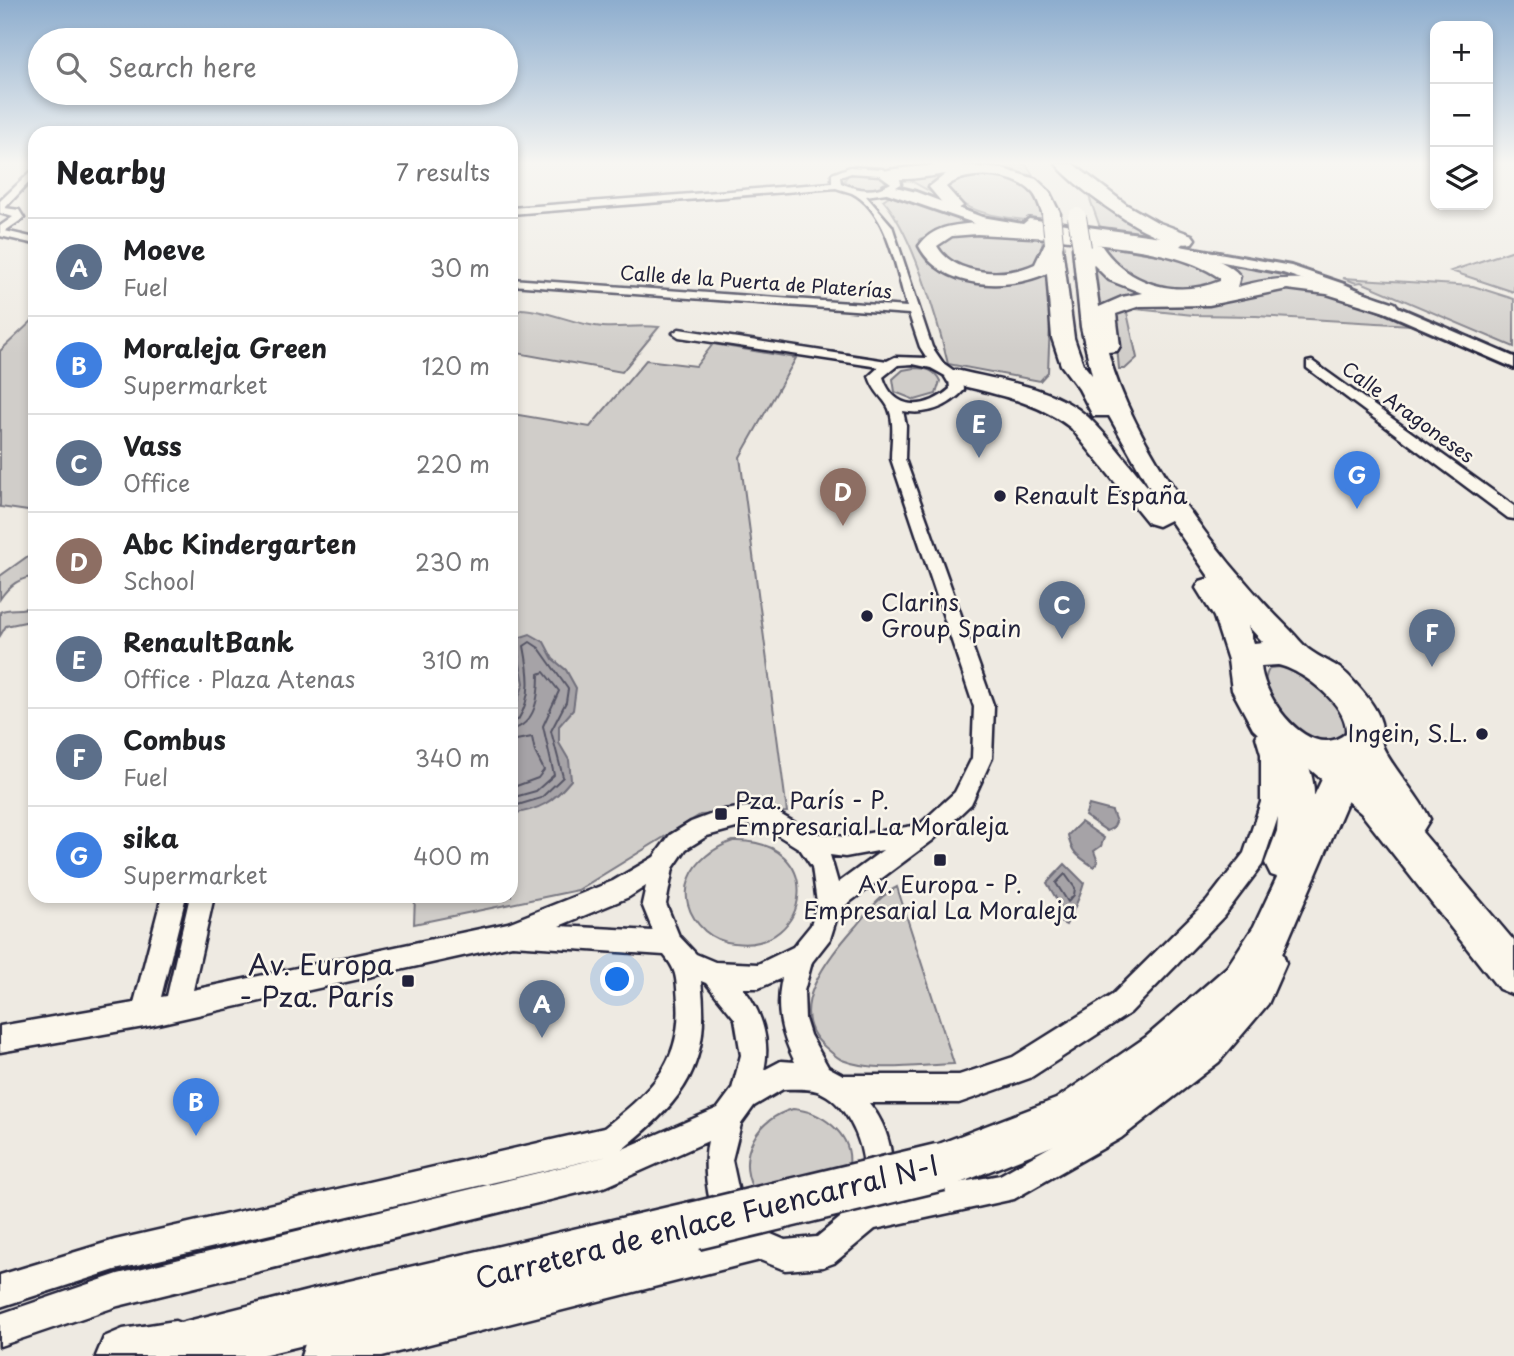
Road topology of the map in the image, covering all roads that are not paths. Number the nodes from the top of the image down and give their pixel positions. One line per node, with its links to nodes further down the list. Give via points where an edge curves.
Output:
1 (25, 227): 12 (street)
2 (887, 227): 17 (street)
3 (978, 227): 5 (highway, via 942,233 928,246 930,255 953,270 997,278 1020,276 1049,261)
4 (1060, 227): 14 (street)
5 (1065, 227)
6 (1069, 227): 19 (highway)
7 (1072, 227): 29 (highway)
8 (1077, 227): 9 (highway, via 1104,268 1115,276 1180,294 1218,291 1229,284 1227,271 1196,257)
9 (1102, 227)
10 (1107, 227): 16 (street, via 1192,251 1275,266)
11 (1153, 227): 14 (highway)
12 (0, 232): 13 (street)
13 (28, 239)
14 (1240, 253): 21 (street, via 1346,283)
15 (518, 283): 17 (street, Calle de la Puerta de Platerías)
16 (1388, 307): 24 (street); 29 (highway, via 1320,287 1277,283 1221,298 1120,302 1106,311 1112,368)
17 (915, 311): 20 (street)
18 (679, 333): 23 (street)
19 (1063, 338): 29 (highway, via 1072,365); 30 (highway, via 1055,381)
20 (926, 347): 22 (street); 28 (street)
21 (1514, 355)
22 (913, 359): 25 (street); 28 (street)
23 (863, 363): 25 (street); 27 (street)
24 (1514, 363)
25 (888, 365): 27 (street)
26 (1312, 365): 34 (street, Calle Aragoneses)
27 (876, 376): 31 (street, via 883,396)
28 (950, 377): 30 (highway); 32 (street, via 939,405)
29 (1098, 385): 35 (highway, via 1135,476); 36 (highway, via 1143,461 1227,583)
30 (1024, 392): 35 (highway, via 1065,410 1080,423)
31 (895, 404): 32 (street); 33 (street)
32 (922, 410): 33 (street)
33 (899, 425): 40 (street, via 898,459 907,489 984,707 982,758 963,798)
34 (1514, 514)
35 (1169, 529): 37 (highway, via 1229,616)
36 (1296, 656): 37 (highway, via 1257,654); 39 (highway, via 1341,688 1359,712 1364,727)
37 (1244, 660): 38 (highway, via 1243,675)
38 (1268, 722): 39 (highway); 55 (main road, Carretera de enlace Fuencarral N-I, via 1297,785 1295,831 1268,908); 57 (street, via 1272,802 1254,858 1214,909 1121,1004 1020,1068 959,1089)
39 (1343, 753): 43 (main road, Carretera de enlace Fuencarral N-I); 48 (highway, via 1371,761 1407,814); 52 (highway, via 1374,803)
40 (925, 833): 41 (street, via 845,847); 46 (street)
41 (808, 842): 42 (street, via 773,820 747,816 699,829 678,842); 46 (street, via 823,864)
42 (662, 864): 47 (street, via 621,889); 49 (street, via 654,904)
43 (1296, 895): 55 (main road, Carretera de enlace Fuencarral N-I, via 1242,982); 59 (street, via 1304,897 1259,995 1210,1053 1111,1128 1004,1189)
44 (172, 903): 54 (street)
45 (200, 903): 53 (street)
46 (830, 903): 50 (street, via 821,931)
47 (508, 935): 49 (street); 53 (street)
48 (1514, 941)
49 (678, 953): 51 (street); 61 (street, via 692,1024 686,1050 672,1086 611,1141 115,1255)
50 (802, 956): 51 (street, via 759,976); 57 (street, via 789,1010 797,1040)
51 (715, 974): 58 (street, via 747,1013 754,1055)
52 (1514, 974)
53 (177, 1007): 54 (street)
54 (144, 1014): 56 (street)
55 (1189, 1027): 63 (main road, Carretera de enlace Fuencarral N-I, bridge, via 1071,1116 940,1167)
56 (0, 1039)
57 (830, 1083): 58 (street, via 781,1075); 59 (street, via 870,1126 879,1169)
58 (736, 1107): 60 (street, via 718,1160 728,1209); 62 (street, via 607,1171 118,1290)
59 (868, 1215): 60 (street, via 823,1252 785,1255)
60 (760, 1245): 65 (street)
61 (0, 1291)
62 (0, 1330)
63 (175, 1351): 64 (main road, Carretera de enlace Fuencarral N-I)
64 (123, 1356)
65 (317, 1356)

